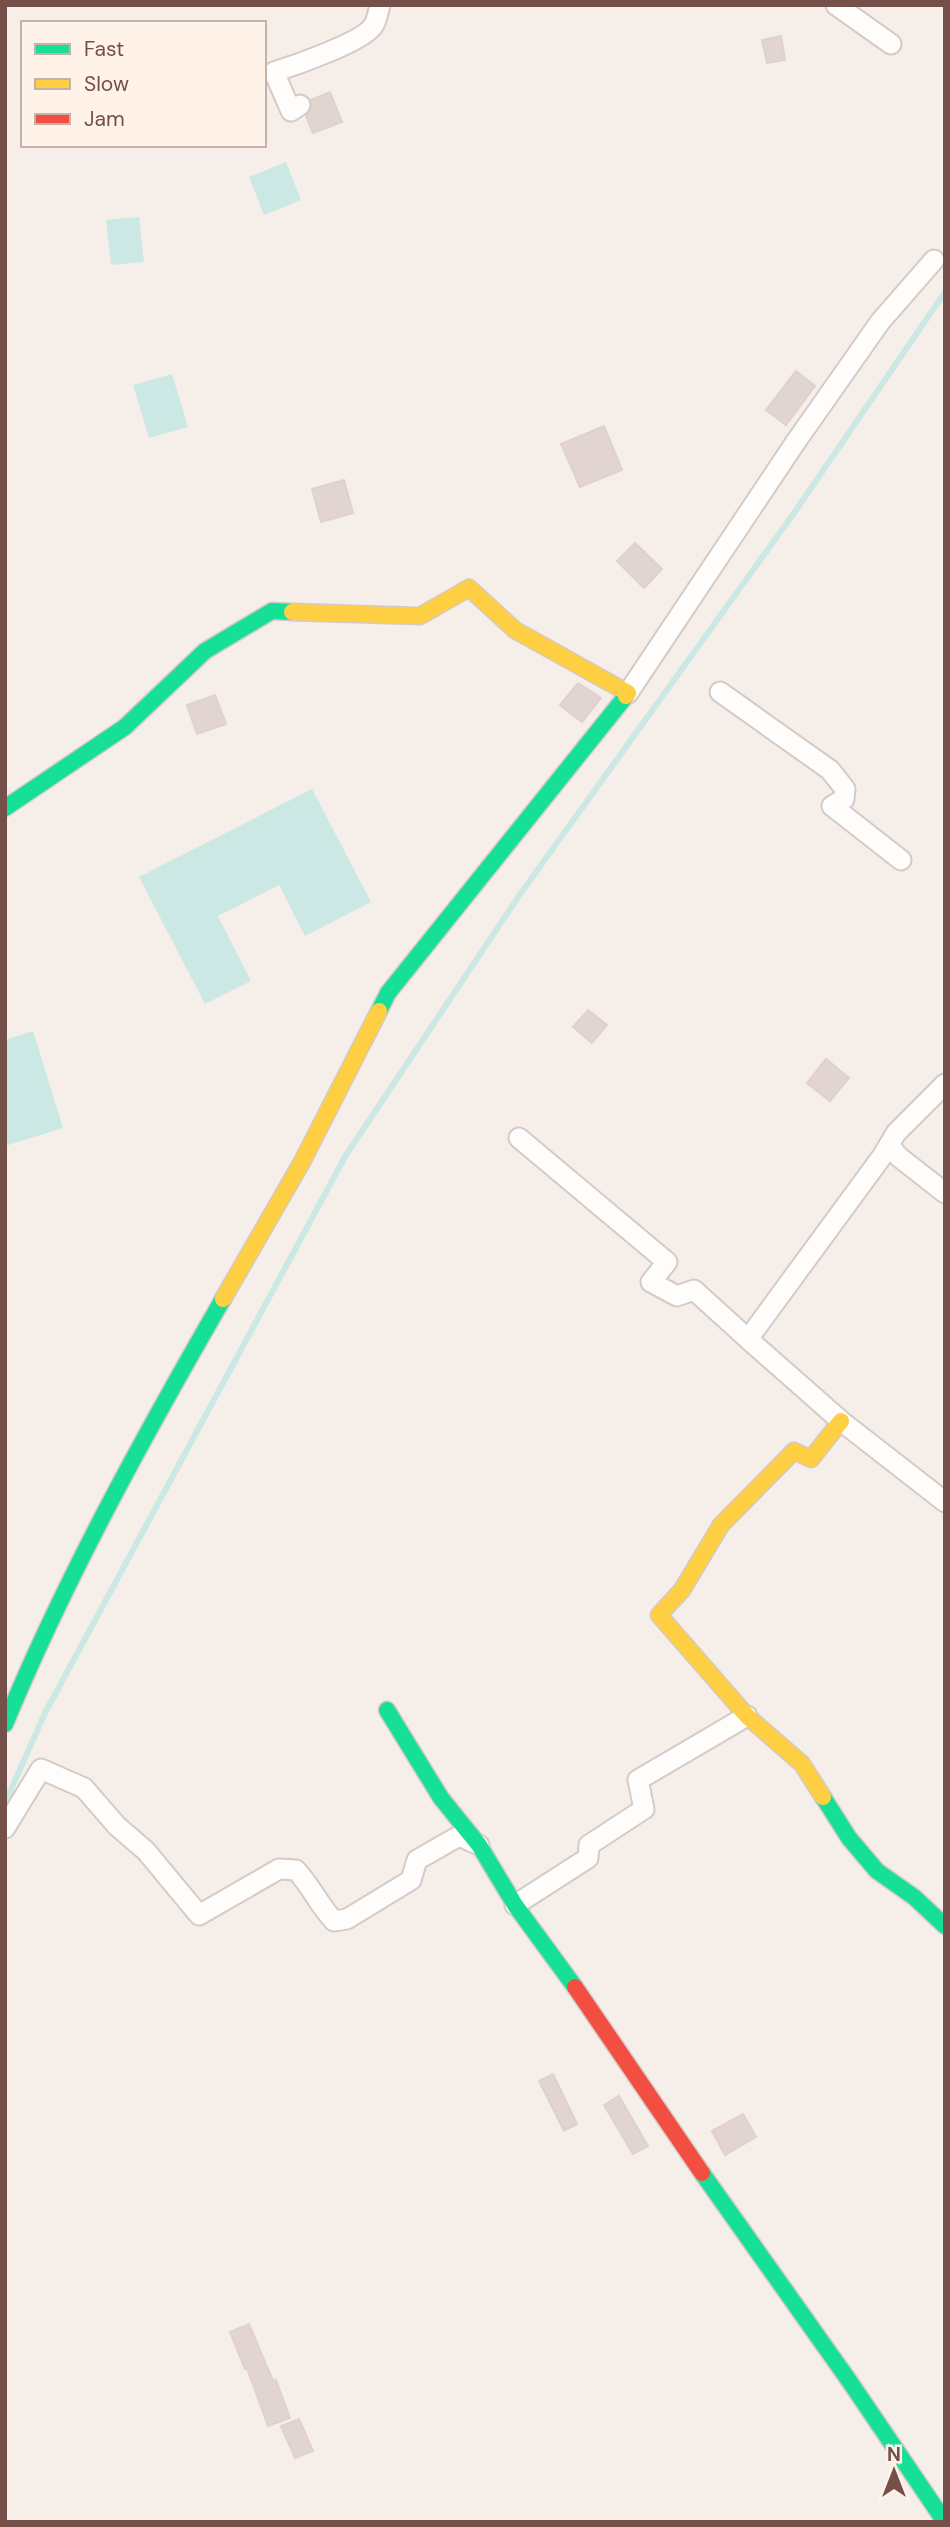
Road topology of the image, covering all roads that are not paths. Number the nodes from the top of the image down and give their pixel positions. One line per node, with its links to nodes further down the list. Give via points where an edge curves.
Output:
1 (380, 5): 4 (street, via 366,34 274,72 291,111)
2 (836, 5): 3 (street)
3 (891, 44)
4 (300, 105)
5 (934, 260): 7 (street, via 873,333 795,443)
6 (720, 692): 9 (street, via 830,770 845,789 844,799 832,806)
7 (628, 693): 8 (street, via 515,630 469,588 420,616 272,611 205,651 125,727); 19 (street, via 388,993 302,1162 92,1538 37,1647)
8 (5, 808)
9 (901, 860)
10 (945, 1083): 12 (street)
11 (519, 1138): 14 (street, via 667,1262 651,1282 677,1296 694,1290)
12 (889, 1145): 13 (street); 14 (street)
13 (945, 1193)
14 (748, 1339): 15 (street)
15 (841, 1421): 16 (street); 18 (street, via 811,1459 793,1451 721,1525 682,1590 659,1615)
16 (945, 1502)
17 (387, 1710): 21 (street, via 441,1798)
18 (747, 1716): 22 (street, via 638,1780 644,1809 589,1845 588,1858); 23 (street, via 802,1764 849,1838 877,1871)
19 (5, 1724)
20 (5, 1828): 21 (street, via 41,1769 84,1788 146,1851 199,1915 279,1869 296,1870 334,1921 347,1919 411,1880 417,1860 459,1836)
21 (479, 1845): 22 (street)
22 (515, 1905): 25 (street)
23 (945, 1926)
24 (893, 2448): 25 (street)
25 (945, 2522)

